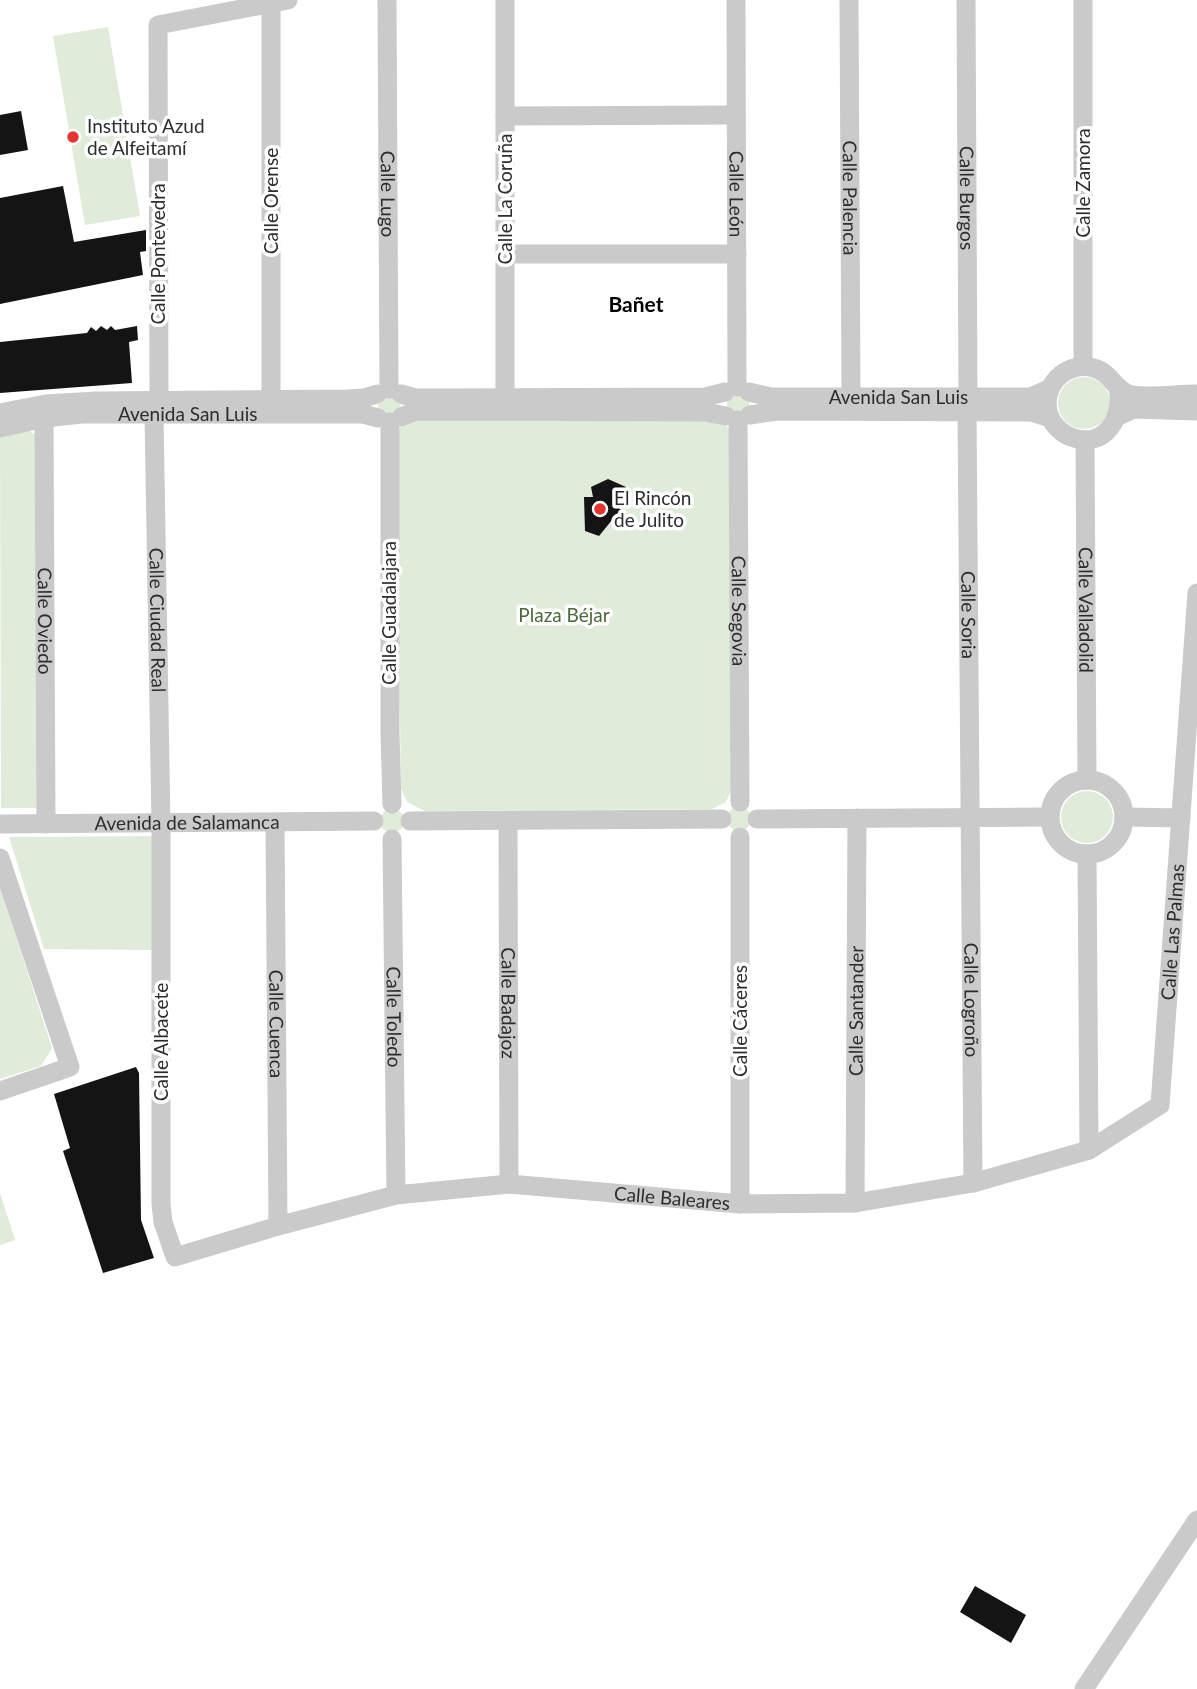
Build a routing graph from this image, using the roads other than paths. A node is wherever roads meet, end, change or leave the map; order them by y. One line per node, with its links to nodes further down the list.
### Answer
1 (387, 0): 16 (street, Calle Lugo)
2 (505, 0): 9 (street, Calle La Coruña)
3 (736, 0): 8 (street, Calle León)
4 (849, 0): 19 (street, Calle Palencia)
5 (967, 0): 21 (street, Calle Burgos)
6 (1083, 0): 12 (street, Calle Zamora)
7 (279, 1): 20 (street, Calle Orense); 22 (street, Calle Pontevedra)
8 (736, 115): 9 (street); 11 (street, Calle León)
9 (505, 116): 10 (street, Calle La Coruña)
10 (505, 254): 11 (street); 18 (street, Calle La Coruña)
11 (737, 254): 14 (street, Calle León)
12 (1083, 366): 13 (street); 15 (street)
13 (1118, 388): 17 (street); 25 (street)
14 (737, 390): 18 (street, Avenida San Luis); 19 (street, Avenida San Luis); 26 (street); 26 (street)
15 (1049, 390): 21 (street, Avenida San Luis); 28 (street)
16 (389, 392): 18 (street, Avenida San Luis); 20 (street, Avenida San Luis); 29 (street); 29 (street)
17 (1197, 394)
18 (505, 397)
19 (851, 397): 21 (street, Avenida San Luis)
20 (271, 400): 22 (street, Avenida San Luis)
21 (967, 404): 26 (street, Avenida San Luis); 28 (street, Avenida San Luis); 36 (street, Calle Soria)
22 (157, 407): 24 (street, Avenida San Luis); 27 (street, Avenida San Luis); 29 (street, Avenida San Luis); 49 (street, Calle Ciudad Real)
23 (1197, 411): 25 (street)
24 (0, 413)
25 (1118, 416): 31 (street)
26 (738, 417): 29 (street, Avenida San Luis); 34 (street, Calle Segovia)
27 (44, 418): 30 (street, Avenida San Luis); 48 (street, Calle Oviedo)
28 (1050, 418): 31 (street)
29 (389, 419): 35 (street, Calle Guadalajara)
30 (0, 428)
31 (1085, 440): 33 (street, Calle Valladolid)
32 (1197, 593): 40 (street, Calle Las Palmas)
33 (1087, 780): 37 (street); 38 (street)
34 (740, 802): 41 (street); 42 (street)
35 (392, 804): 43 (street); 44 (street)
36 (971, 817): 37 (street); 39 (street); 57 (street, Calle Logroño)
37 (1049, 817): 52 (street)
38 (1124, 817): 40 (street); 52 (street)
39 (857, 818): 42 (street); 60 (street, Calle Santander)
40 (1181, 818): 55 (street, Calle Las Palmas)
41 (722, 819): 45 (street); 50 (street)
42 (757, 819): 50 (street)
43 (374, 821): 46 (street, Avenida de Salamanca); 51 (street)
44 (410, 821): 45 (street); 51 (street)
45 (508, 821): 58 (street, Calle Badajoz)
46 (275, 823): 49 (street, Avenida de Salamanca); 62 (street, Calle Cuenca)
47 (0, 824): 48 (street, Avenida de Salamanca)
48 (46, 824): 49 (street, Avenida de Salamanca)
49 (161, 824): 63 (street, Calle Albacete)
50 (740, 837): 61 (street, Calle Cáceres)
51 (392, 839): 59 (street, Calle Toledo)
52 (1087, 854): 56 (street)
53 (0, 858): 54 (street)
54 (0, 1091)
55 (1160, 1105): 56 (street, Calle Baleares)
56 (1089, 1150): 57 (street, Calle Baleares)
57 (973, 1183): 60 (street, Calle Baleares)
58 (509, 1184): 59 (street, Calle Baleares); 61 (street, Calle Baleares)
59 (396, 1195): 62 (street, Calle Baleares)
60 (855, 1203): 61 (street, Calle Baleares)
61 (740, 1204)
62 (278, 1226): 63 (street, Calle Baleares)
63 (174, 1257)
64 (1197, 1520): 65 (street)
65 (1084, 1689)

